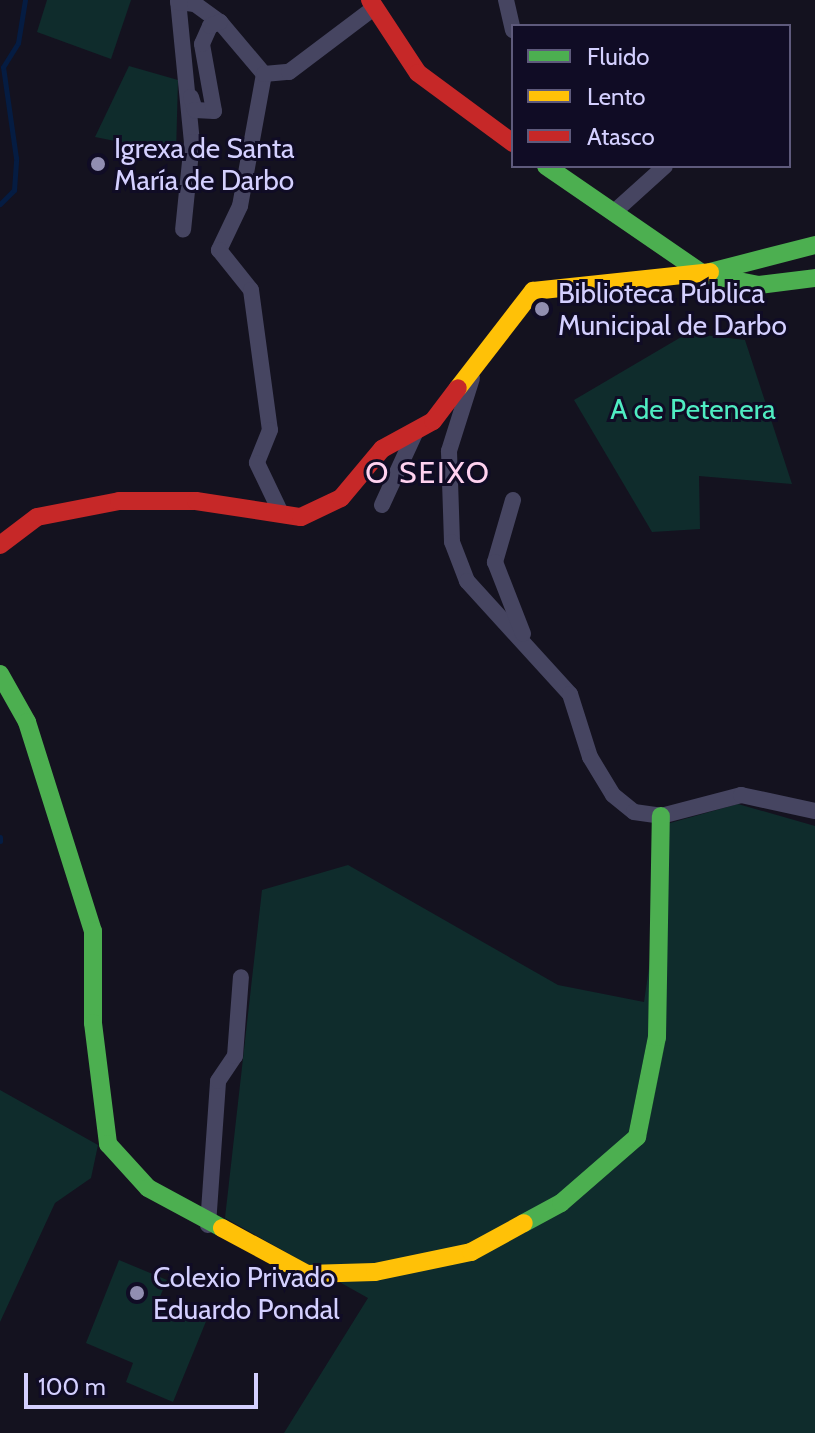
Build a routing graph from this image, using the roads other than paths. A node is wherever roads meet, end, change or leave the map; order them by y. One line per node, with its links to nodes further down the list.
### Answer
1 (506, 0): 5 (street)
2 (178, 1): 4 (street); 7 (street)
3 (372, 4): 6 (street); 8 (street)
4 (220, 22): 6 (street); 7 (street)
5 (512, 24)
6 (264, 74): 22 (street)
7 (185, 76): 12 (street)
8 (511, 140)
9 (549, 168): 11 (street)
10 (663, 168): 11 (street)
11 (613, 213): 14 (street)
12 (183, 230)
13 (815, 245): 15 (street)
14 (681, 261): 15 (street); 17 (street)
15 (703, 274): 16 (street); 17 (street)
16 (815, 278)
17 (658, 280): 18 (street)
18 (476, 363): 19 (street); 24 (street)
19 (417, 430): 21 (street); 22 (street)
20 (513, 500): 24 (street)
21 (382, 505)
22 (281, 513): 23 (street)
23 (0, 545)
24 (532, 650): 27 (street)
25 (0, 674): 29 (street)
26 (815, 811): 27 (street)
27 (661, 816): 29 (street)
28 (241, 977): 29 (street)
29 (208, 1225)

